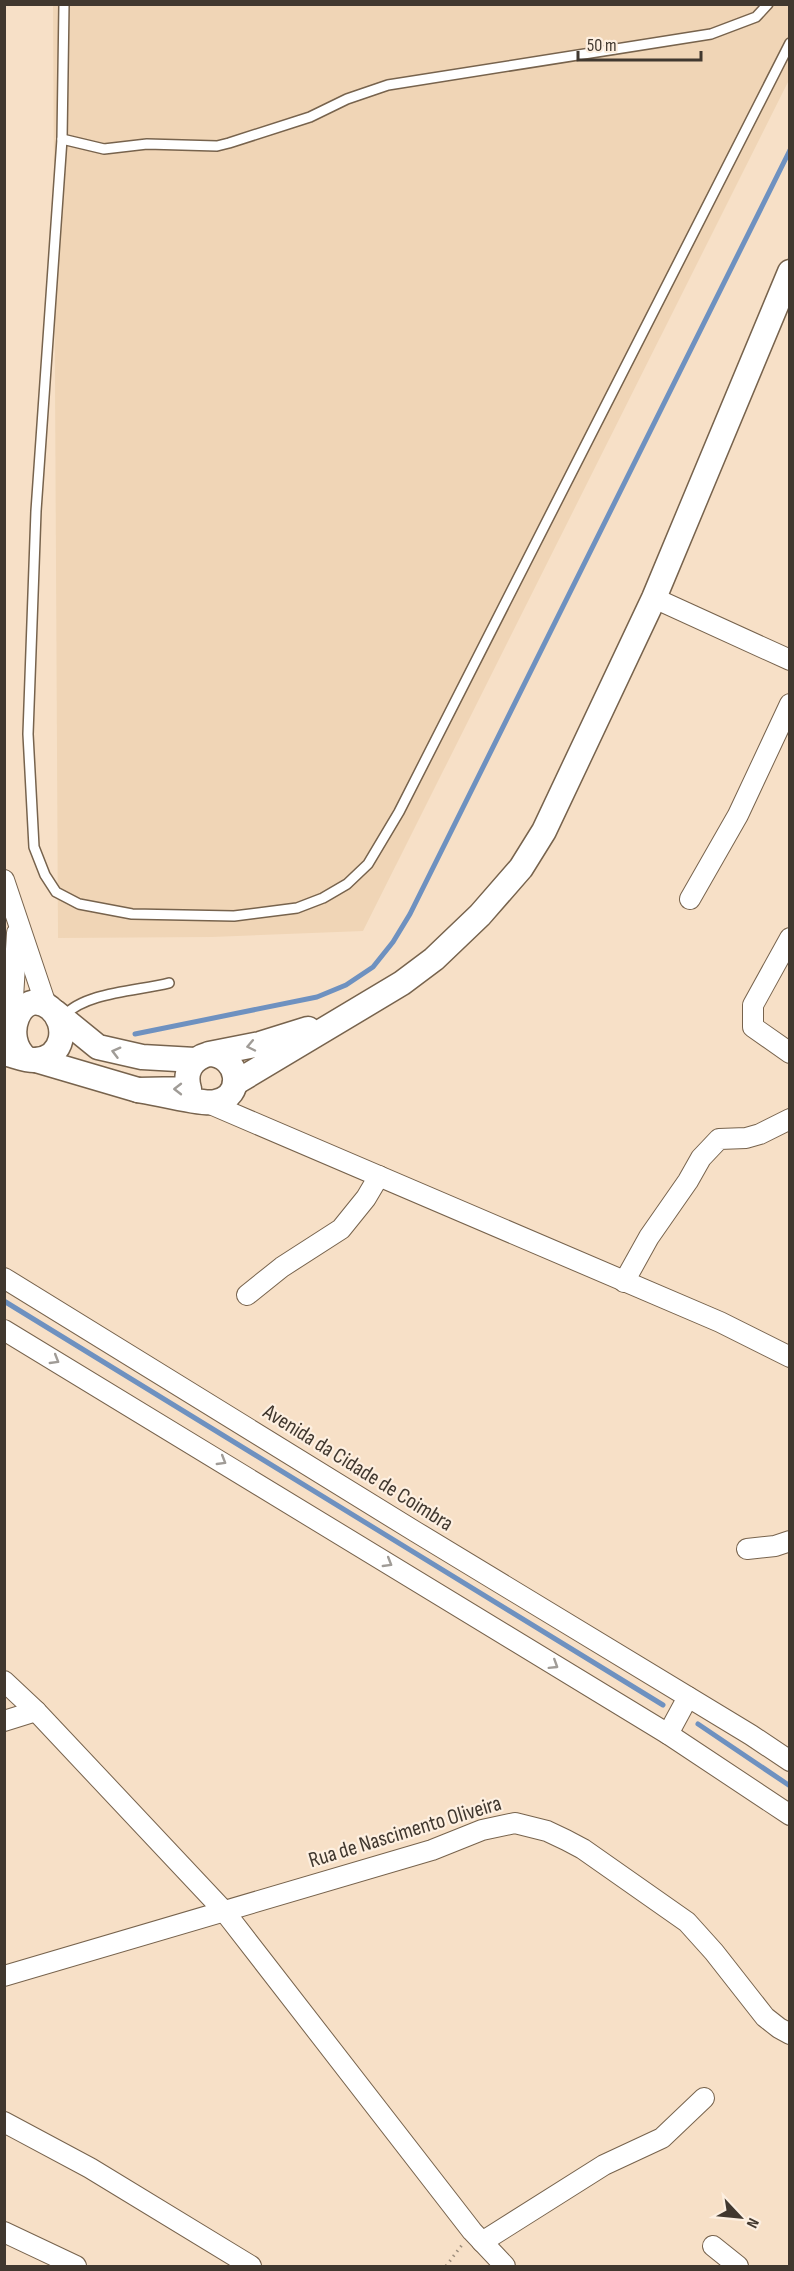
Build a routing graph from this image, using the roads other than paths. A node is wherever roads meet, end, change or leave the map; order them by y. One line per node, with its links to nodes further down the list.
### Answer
1 (64, 4): 4 (lane)
2 (768, 4): 4 (lane)
3 (789, 43): 4 (lane)
4 (62, 139)
5 (789, 272): 6 (street)
6 (654, 598): 7 (street); 14 (street)
7 (789, 660)
8 (789, 704): 10 (street)
9 (4, 880): 11 (street)
10 (690, 899)
11 (12, 913): 15 (street); 16 (street)
12 (789, 938): 17 (street)
13 (169, 983): 15 (lane)
14 (402, 983): 19 (street, one-way to 19); 20 (street)
15 (53, 1012): 16 (street); 18 (street); 19 (street, one-way to 15)
16 (8, 1020): 18 (street)
17 (789, 1053)
18 (22, 1057): 21 (street)
19 (202, 1057): 20 (street); 21 (street, one-way to 21)
20 (233, 1088): 22 (street); 24 (street)
21 (138, 1090): 22 (street)
22 (208, 1103): 24 (street)
23 (789, 1119): 27 (street)
24 (271, 1129): 25 (street)
25 (379, 1176): 27 (street); 28 (street)
26 (4, 1278): 34 (street, Avenida da Cidade de Coimbra)
27 (624, 1282): 30 (street)
28 (247, 1295)
29 (4, 1330): 37 (street, one-way to 37)
30 (789, 1357)
31 (789, 1541): 32 (street)
32 (747, 1549)
33 (4, 1681): 35 (street)
34 (688, 1697): 37 (street); 38 (street, Avenida da Cidade de Coimbra)
35 (36, 1711): 36 (street); 40 (street)
36 (4, 1720)
37 (668, 1734): 39 (street)
38 (789, 1761)
39 (789, 1815)
40 (224, 1911): 41 (street, Rua de Nascimento Oliveira); 42 (street, Rua de Nascimento Oliveira); 46 (street)
41 (4, 1976)
42 (789, 2034)
43 (704, 2098): 46 (street)
44 (4, 2122): 49 (street)
45 (4, 2232): 48 (street)
46 (477, 2237): 50 (street)
47 (713, 2246): 51 (street)
48 (76, 2266)
49 (251, 2266)
50 (505, 2266)
51 (738, 2266)

